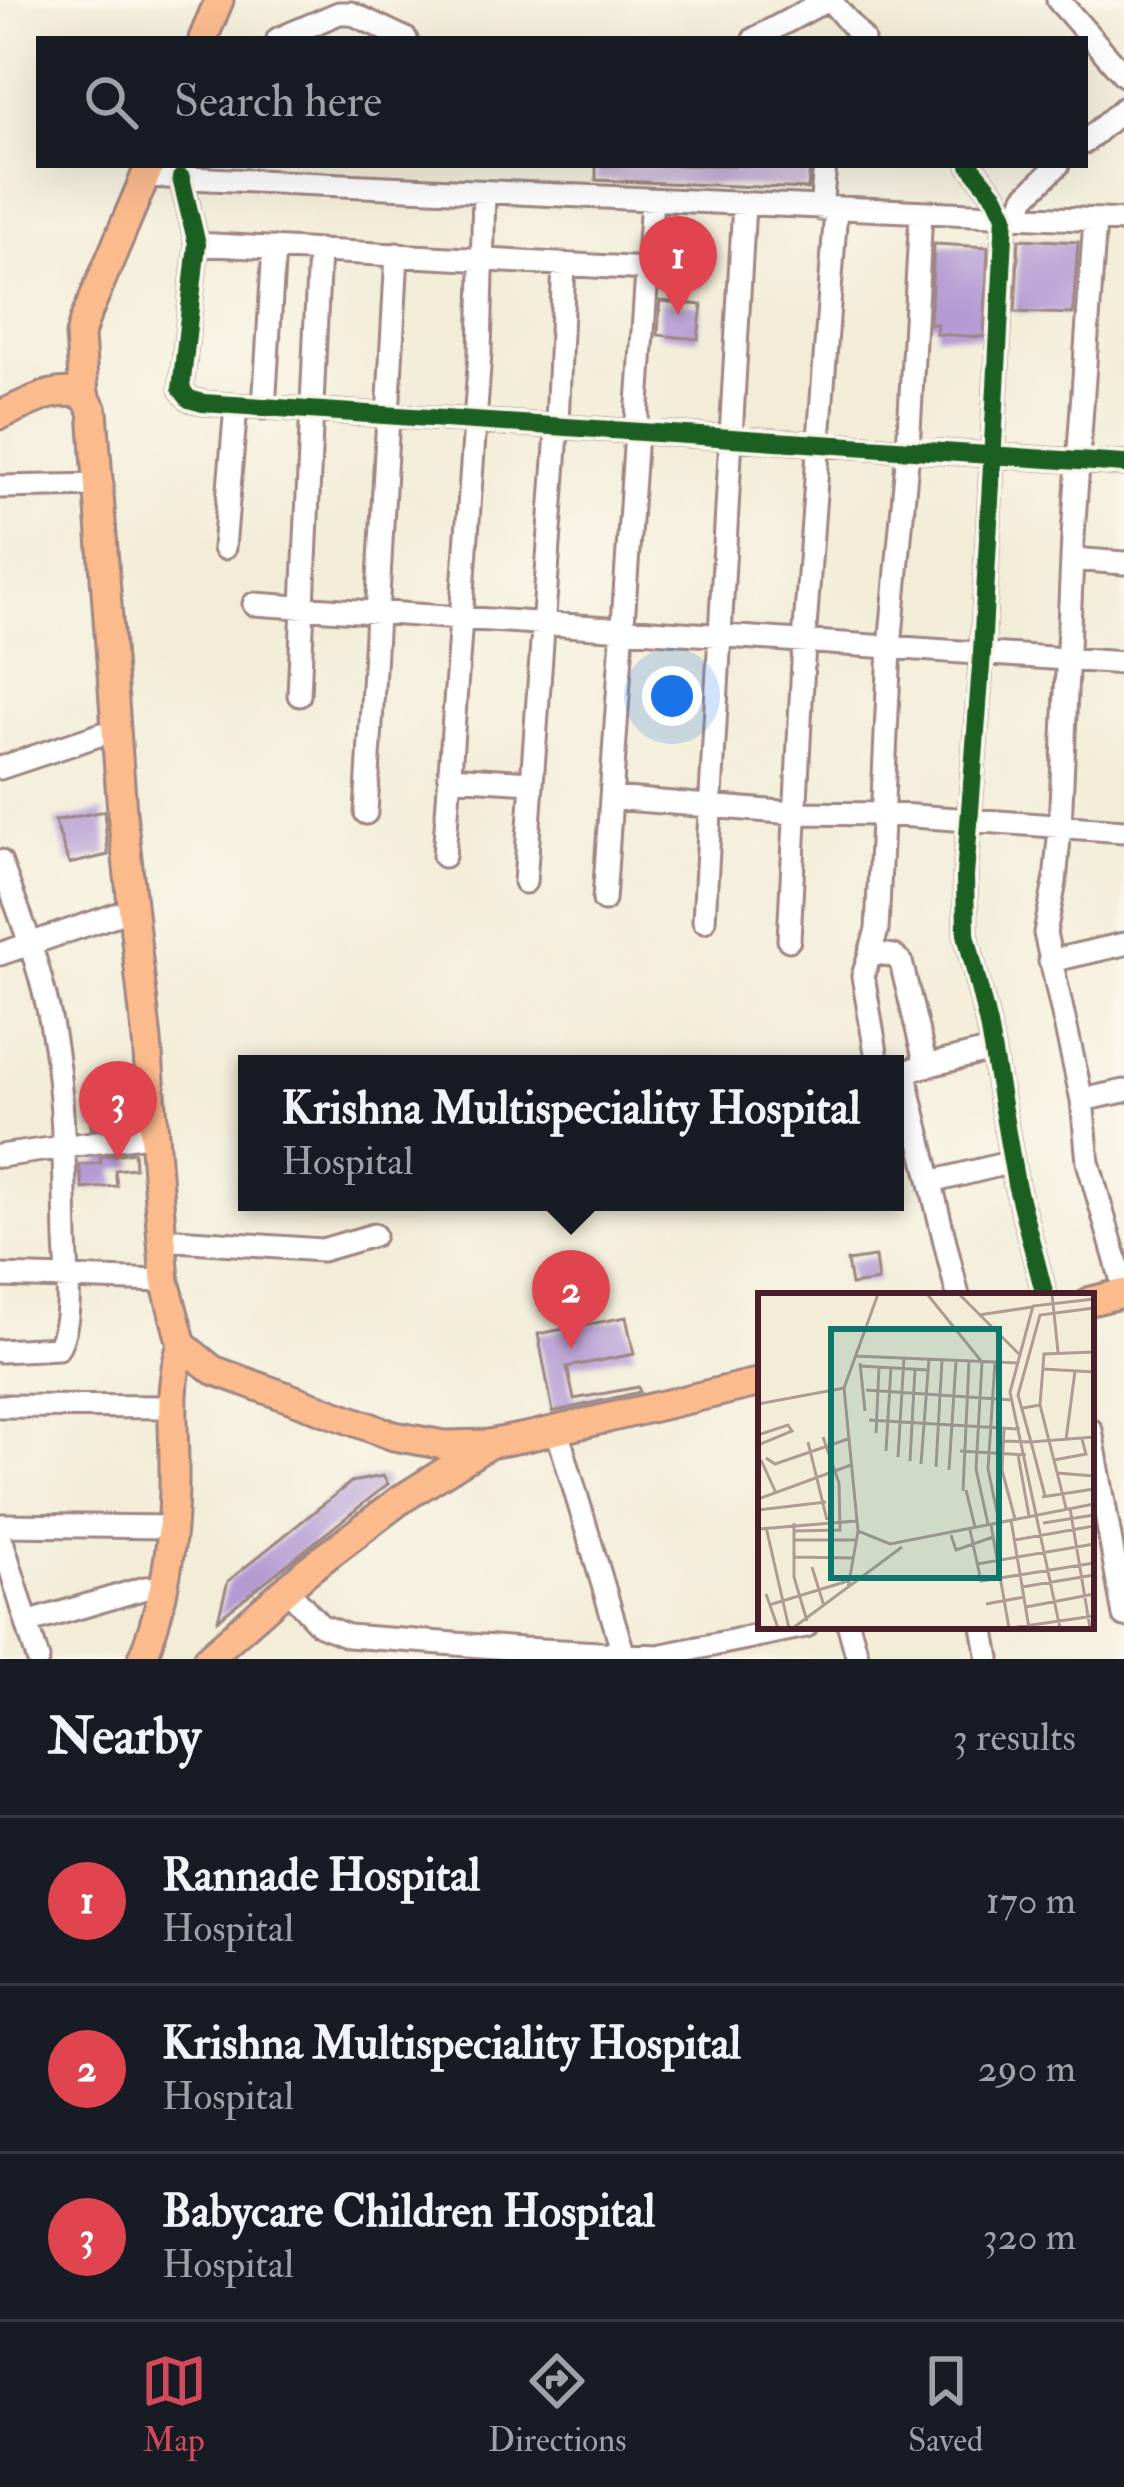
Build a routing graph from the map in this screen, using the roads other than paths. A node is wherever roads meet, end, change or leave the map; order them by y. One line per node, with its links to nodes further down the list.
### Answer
1 (219, 0): 4 (main road)
2 (1058, 0): 10 (street)
3 (832, 3): 7 (street); 8 (street); 9 (street)
4 (211, 36)
5 (285, 36): 6 (street)
6 (400, 36)
7 (760, 36)
8 (835, 36)
9 (860, 36)
10 (1124, 75)
11 (1124, 108): 12 (street)
12 (1088, 139)
13 (825, 168): 21 (street)
14 (972, 168): 23 (street)
15 (1055, 168): 23 (street)
16 (148, 171): 17 (street); 33 (main road)
17 (181, 178): 18 (street); 26 (street)
18 (484, 192): 19 (street); 30 (street)
19 (652, 200): 20 (street); 32 (street)
20 (744, 204): 21 (street); 42 (street)
21 (828, 210): 22 (street); 43 (street)
22 (921, 212): 23 (street); 44 (street)
23 (1011, 216): 24 (street); 45 (street)
24 (1095, 220): 25 (street); 46 (street)
25 (1124, 221)
26 (197, 244): 27 (street); 34 (street)
27 (274, 248): 28 (street); 35 (street)
28 (319, 250): 29 (street); 36 (street)
29 (398, 254): 30 (street); 38 (street)
30 (482, 259): 31 (street); 39 (street)
31 (564, 264): 32 (street); 40 (street)
32 (648, 269): 41 (street)
33 (84, 394): 37 (main road); 48 (main road)
34 (236, 406): 35 (street); 50 (street)
35 (264, 408): 36 (street)
36 (310, 410): 38 (street); 54 (street)
37 (1, 411)
38 (390, 415): 39 (street); 55 (street)
39 (476, 420): 40 (street); 56 (street)
40 (557, 426): 41 (street); 57 (street)
41 (638, 433): 42 (street); 58 (street)
42 (730, 439): 43 (street); 59 (street)
43 (820, 445): 44 (street); 60 (street)
44 (908, 450): 45 (street); 61 (street)
45 (991, 455): 46 (street); 62 (street)
46 (1079, 461): 47 (street); 51 (street)
47 (1124, 464)
48 (102, 485): 49 (street); 66 (main road)
49 (0, 487)
50 (224, 548)
51 (1073, 560): 52 (street); 63 (street)
52 (1124, 563)
53 (254, 604): 54 (street)
54 (303, 608): 55 (street); 65 (street)
55 (377, 612): 56 (street); 72 (street)
56 (460, 620): 57 (street); 68 (street)
57 (541, 625): 58 (street); 69 (street)
58 (625, 632): 59 (street); 70 (street)
59 (718, 637): 60 (street); 71 (street)
60 (804, 642): 61 (street); 73 (street)
61 (890, 647): 62 (street); 74 (street)
62 (982, 653): 63 (street); 75 (street)
63 (1070, 659): 64 (street); 76 (street)
64 (1124, 663)
65 (299, 695)
66 (117, 728): 67 (street); 82 (main road)
67 (0, 769)
68 (449, 777): 69 (street); 78 (street)
69 (531, 782): 80 (street)
70 (613, 798): 71 (street); 81 (street)
71 (710, 805): 73 (street); 83 (street)
72 (366, 813)
73 (794, 813): 74 (street); 84 (street)
74 (885, 814): 75 (street); 87 (street)
75 (970, 820): 76 (street); 90 (street)
76 (1060, 826): 77 (street); 89 (street)
77 (1124, 831)
78 (444, 856)
79 (0, 861): 85 (street)
80 (524, 882)
81 (604, 900)
82 (133, 909): 85 (street); 95 (main road)
83 (704, 921)
84 (789, 940)
85 (30, 944): 88 (street); 96 (street)
86 (1124, 944): 89 (street)
87 (872, 952): 91 (street); 92 (street)
88 (0, 954)
89 (1050, 962): 94 (street)
90 (992, 1050): 92 (street); 98 (street)
91 (876, 1055)
92 (908, 1070): 99 (street)
93 (1124, 1091): 94 (street)
94 (1082, 1100): 105 (street)
95 (154, 1134): 96 (street); 101 (main road)
96 (63, 1147): 97 (street); 103 (street)
97 (0, 1156)
98 (1012, 1162): 99 (street); 107 (street)
99 (931, 1182): 106 (street)
100 (374, 1235): 101 (street)
101 (162, 1238): 104 (main road)
102 (0, 1276): 103 (street)
103 (67, 1278): 104 (street); 110 (street)
104 (165, 1280): 109 (main road)
105 (1124, 1291): 108 (main road)
106 (957, 1293)
107 (1044, 1293)
108 (1094, 1300)
109 (182, 1345): 113 (main road); 115 (main road)
110 (0, 1351)
111 (758, 1383): 114 (main road)
112 (0, 1406): 113 (street)
113 (172, 1407): 117 (main road)
114 (557, 1430): 115 (main road); 129 (street)
115 (489, 1444): 121 (main road)
116 (1094, 1449): 119 (street)
117 (173, 1527): 118 (street); 120 (main road)
118 (2, 1535): 123 (street)
119 (1109, 1542): 122 (street)
120 (163, 1587): 123 (street); 131 (main road)
121 (287, 1588): 127 (street); 132 (main road)
122 (1124, 1616)
123 (27, 1623): 130 (street)
124 (791, 1629): 129 (street)
125 (850, 1629): 133 (street)
126 (983, 1629): 134 (street)
127 (348, 1648): 128 (street)
128 (522, 1654): 129 (street)
129 (624, 1657)
130 (38, 1659)
131 (142, 1659)
132 (206, 1659)
133 (858, 1659)
134 (989, 1659)

